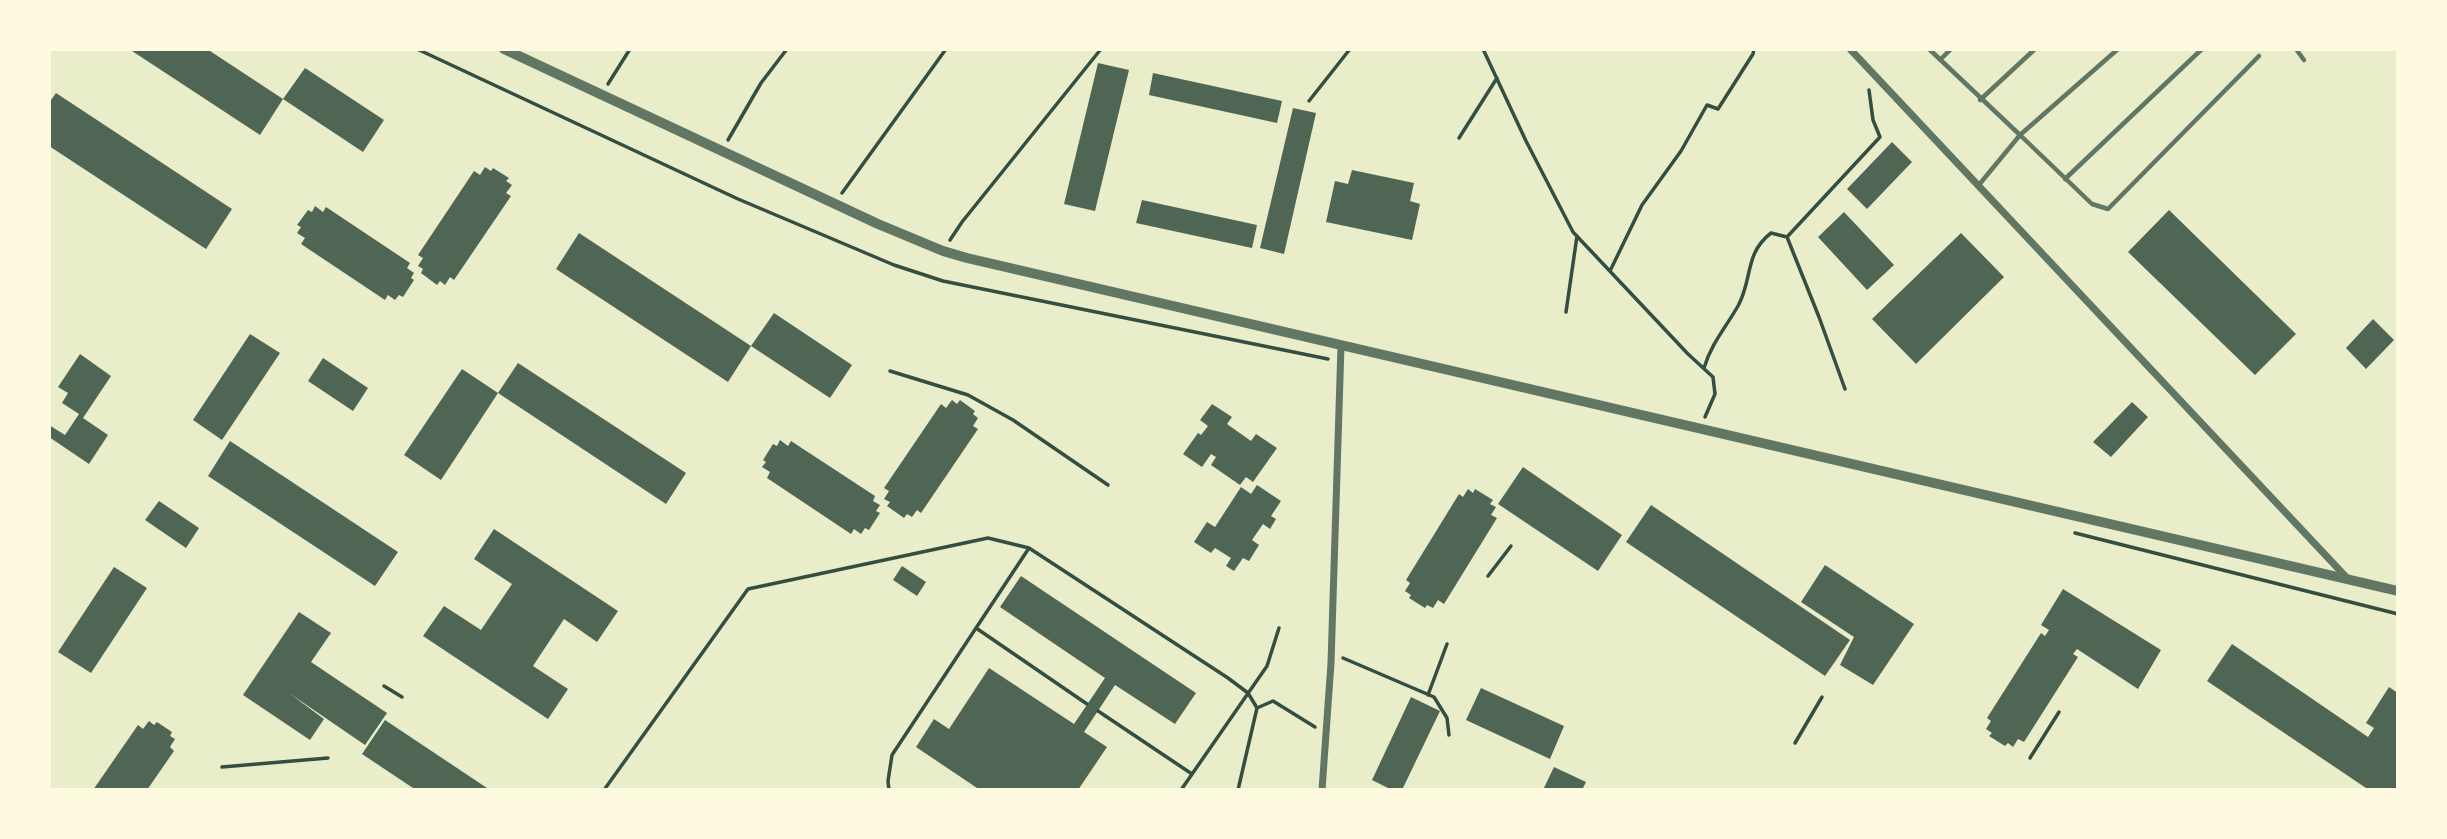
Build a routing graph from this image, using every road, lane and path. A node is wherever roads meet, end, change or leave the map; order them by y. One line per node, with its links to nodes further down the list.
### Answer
1 (504, 49): 21 (street)
2 (630, 49): 21 (path)
3 (787, 49): 26 (path)
4 (946, 49): 29 (path)
5 (1101, 49): 32 (path)
6 (1349, 49): 22 (path)
7 (1483, 49): 20 (path)
8 (1754, 49): 33 (path)
9 (1850, 49): 19 (street)
10 (1929, 49): 17 (lane)
11 (1951, 49): 17 (lane)
12 (2035, 49): 23 (lane)
13 (2118, 49): 24 (lane)
14 (2202, 49): 27 (lane)
15 (2296, 49): 18 (lane)
16 (2259, 56): 27 (lane)
17 (1940, 60): 23 (lane)
18 (2304, 60)
19 (1866, 66): 28 (street); 31 (path)
20 (1497, 78): 25 (path); 30 (path)
21 (602, 95): 26 (street)
22 (1309, 100)
23 (1980, 100): 24 (lane)
24 (2020, 135): 27 (lane); 28 (lane)
25 (1459, 138)
26 (722, 151): 29 (street)
27 (2065, 179)
28 (1977, 186): 44 (street)
29 (834, 204): 32 (street)
30 (1577, 236): 33 (path); 34 (path)
31 (1787, 237): 36 (path); 38 (path)
32 (943, 251): 35 (street)
33 (1610, 271): 36 (path)
34 (1566, 312)
35 (1341, 346): 39 (street); 49 (street)
36 (1704, 368): 39 (path)
37 (890, 372): 40 (path)
38 (1845, 389)
39 (1700, 429): 44 (street)
40 (1108, 485)
41 (1511, 546): 43 (path)
42 (1029, 548): 46 (path); 51 (path); 66 (path)
43 (1488, 576)
44 (2347, 578): 45 (street)
45 (2398, 591)
46 (976, 628): 55 (path); 67 (path)
47 (1279, 628): 51 (path)
48 (1447, 644): 52 (path)
49 (1332, 653): 52 (path); 59 (street)
50 (384, 686): 53 (path)
51 (1248, 693): 56 (path); 65 (path)
52 (1428, 695): 60 (path)
53 (402, 697)
54 (1822, 697): 61 (path)
55 (1087, 704)
56 (1257, 708): 59 (path); 69 (path)
57 (1098, 711): 65 (path)
58 (2059, 712): 63 (path)
59 (1325, 733): 70 (street)
60 (1449, 735)
61 (1795, 743)
62 (328, 758): 64 (path)
63 (2030, 758)
64 (222, 767)
65 (1192, 774): 68 (path)
66 (604, 790)
67 (890, 790)
68 (1181, 790)
69 (1238, 790)
70 (1322, 790)

